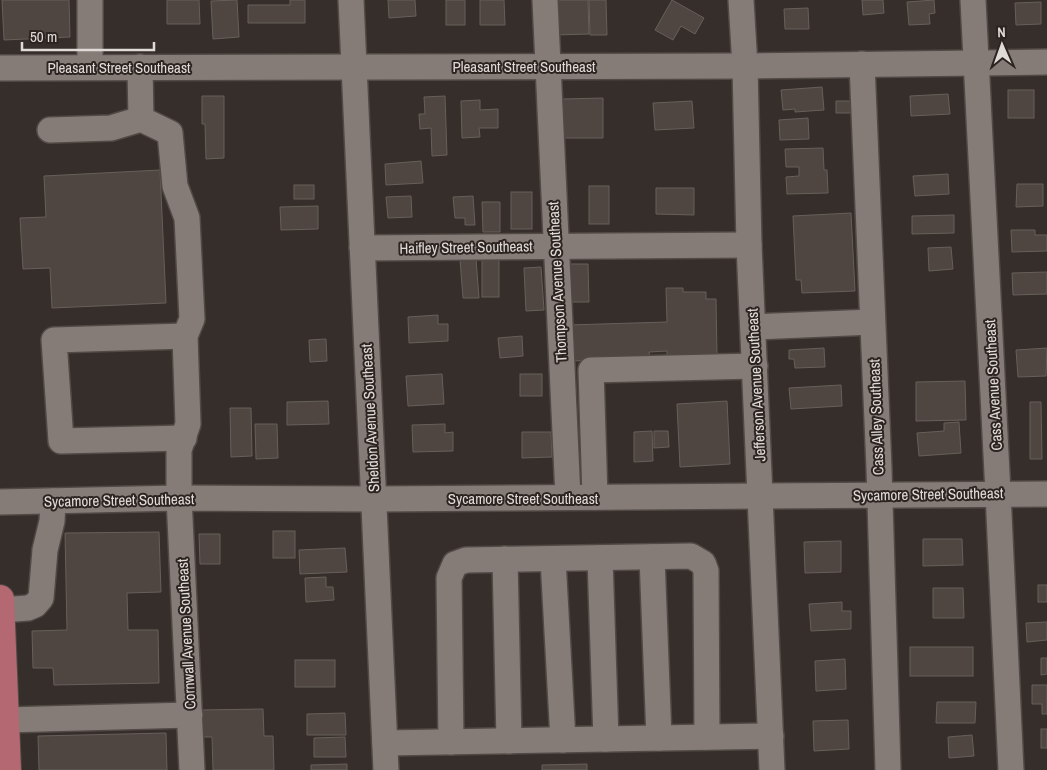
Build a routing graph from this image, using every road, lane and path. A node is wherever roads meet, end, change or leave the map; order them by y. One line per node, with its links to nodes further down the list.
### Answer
1 (90, 0): 11 (street)
2 (351, 0): 13 (street, Sheldon Avenue Southeast)
3 (545, 0): 9 (street, Thompson Avenue Southeast)
4 (741, 0): 10 (street, Jefferson Avenue Southeast)
5 (973, 0): 6 (street, Cass Avenue Southeast)
6 (975, 62): 7 (street, Pleasant Street Southeast); 8 (street, Pleasant Street Southeast); 27 (street, Cass Avenue Southeast)
7 (1047, 62)
8 (862, 64): 10 (street, Pleasant Street Southeast); 20 (street, Cass Alley Southeast)
9 (547, 66): 10 (street, Pleasant Street Southeast); 13 (street, Pleasant Street Southeast); 17 (street, Thompson Avenue Southeast)
10 (745, 66): 18 (street, Jefferson Avenue Southeast)
11 (90, 67): 12 (street, Pleasant Street Southeast); 14 (street, Pleasant Street Southeast)
12 (140, 67): 13 (street, Pleasant Street Southeast); 15 (street)
13 (354, 67): 19 (street, Sheldon Avenue Southeast)
14 (0, 68)
15 (141, 119): 16 (street); 22 (street, Cornwall Avenue Southeast)
16 (50, 130)
17 (556, 245): 18 (street, Haifley Street Southeast); 19 (street, Haifley Street Southeast); 24 (street, Thompson Avenue Southeast)
18 (749, 245): 21 (street, Jefferson Avenue Southeast)
19 (362, 248): 34 (street, Sheldon Avenue Southeast)
20 (872, 322): 21 (street); 28 (street, Cass Alley Southeast)
21 (753, 327): 23 (street, Jefferson Avenue Southeast)
22 (185, 336): 26 (street, Cornwall Avenue Southeast); 26 (street)
23 (755, 366): 25 (street); 30 (street, Jefferson Avenue Southeast)
24 (562, 370): 25 (street); 31 (street, Thompson Avenue Southeast)
25 (591, 370): 32 (street)
26 (184, 438): 33 (street, Cornwall Avenue Southeast)
27 (998, 493): 28 (street, Sycamore Street Southeast); 29 (street, Sycamore Street Southeast); 58 (street, Cass Avenue Southeast)
28 (880, 494): 30 (street, Sycamore Street Southeast); 57 (street, Cass Alley Southeast)
29 (1047, 494)
30 (761, 496): 32 (street, Sycamore Street Southeast); 45 (street, Jefferson Avenue Southeast)
31 (568, 497): 32 (street, Sycamore Street Southeast); 34 (street, Sycamore Street Southeast)
32 (594, 497)
33 (179, 498): 34 (street, Sycamore Street Southeast); 35 (street, Sycamore Street Southeast); 44 (street, Cornwall Avenue Southeast)
34 (374, 499): 52 (street, Sheldon Avenue Southeast)
35 (54, 501): 36 (street, Sycamore Street Southeast); 42 (street)
36 (0, 502)
37 (652, 557): 39 (street); 46 (street); 47 (street)
38 (553, 558): 39 (street); 40 (street); 49 (street)
39 (600, 558): 48 (street)
40 (505, 559): 50 (street); 51 (street)
41 (0, 599): 42 (main road)
42 (0, 610): 43 (main road)
43 (1, 660): 53 (main road)
44 (190, 715): 53 (street); 54 (street, Cornwall Avenue Southeast)
45 (771, 736): 46 (street); 56 (street, Jefferson Avenue Southeast)
46 (707, 737): 47 (street)
47 (659, 738): 48 (street)
48 (606, 739): 49 (street)
49 (562, 740): 50 (street)
50 (509, 741): 51 (street)
51 (451, 742): 52 (street)
52 (385, 743): 55 (street, Sheldon Avenue Southeast)
53 (5, 746)
54 (192, 770)
55 (386, 770)
56 (772, 770)
57 (888, 770)
58 (1011, 770)

